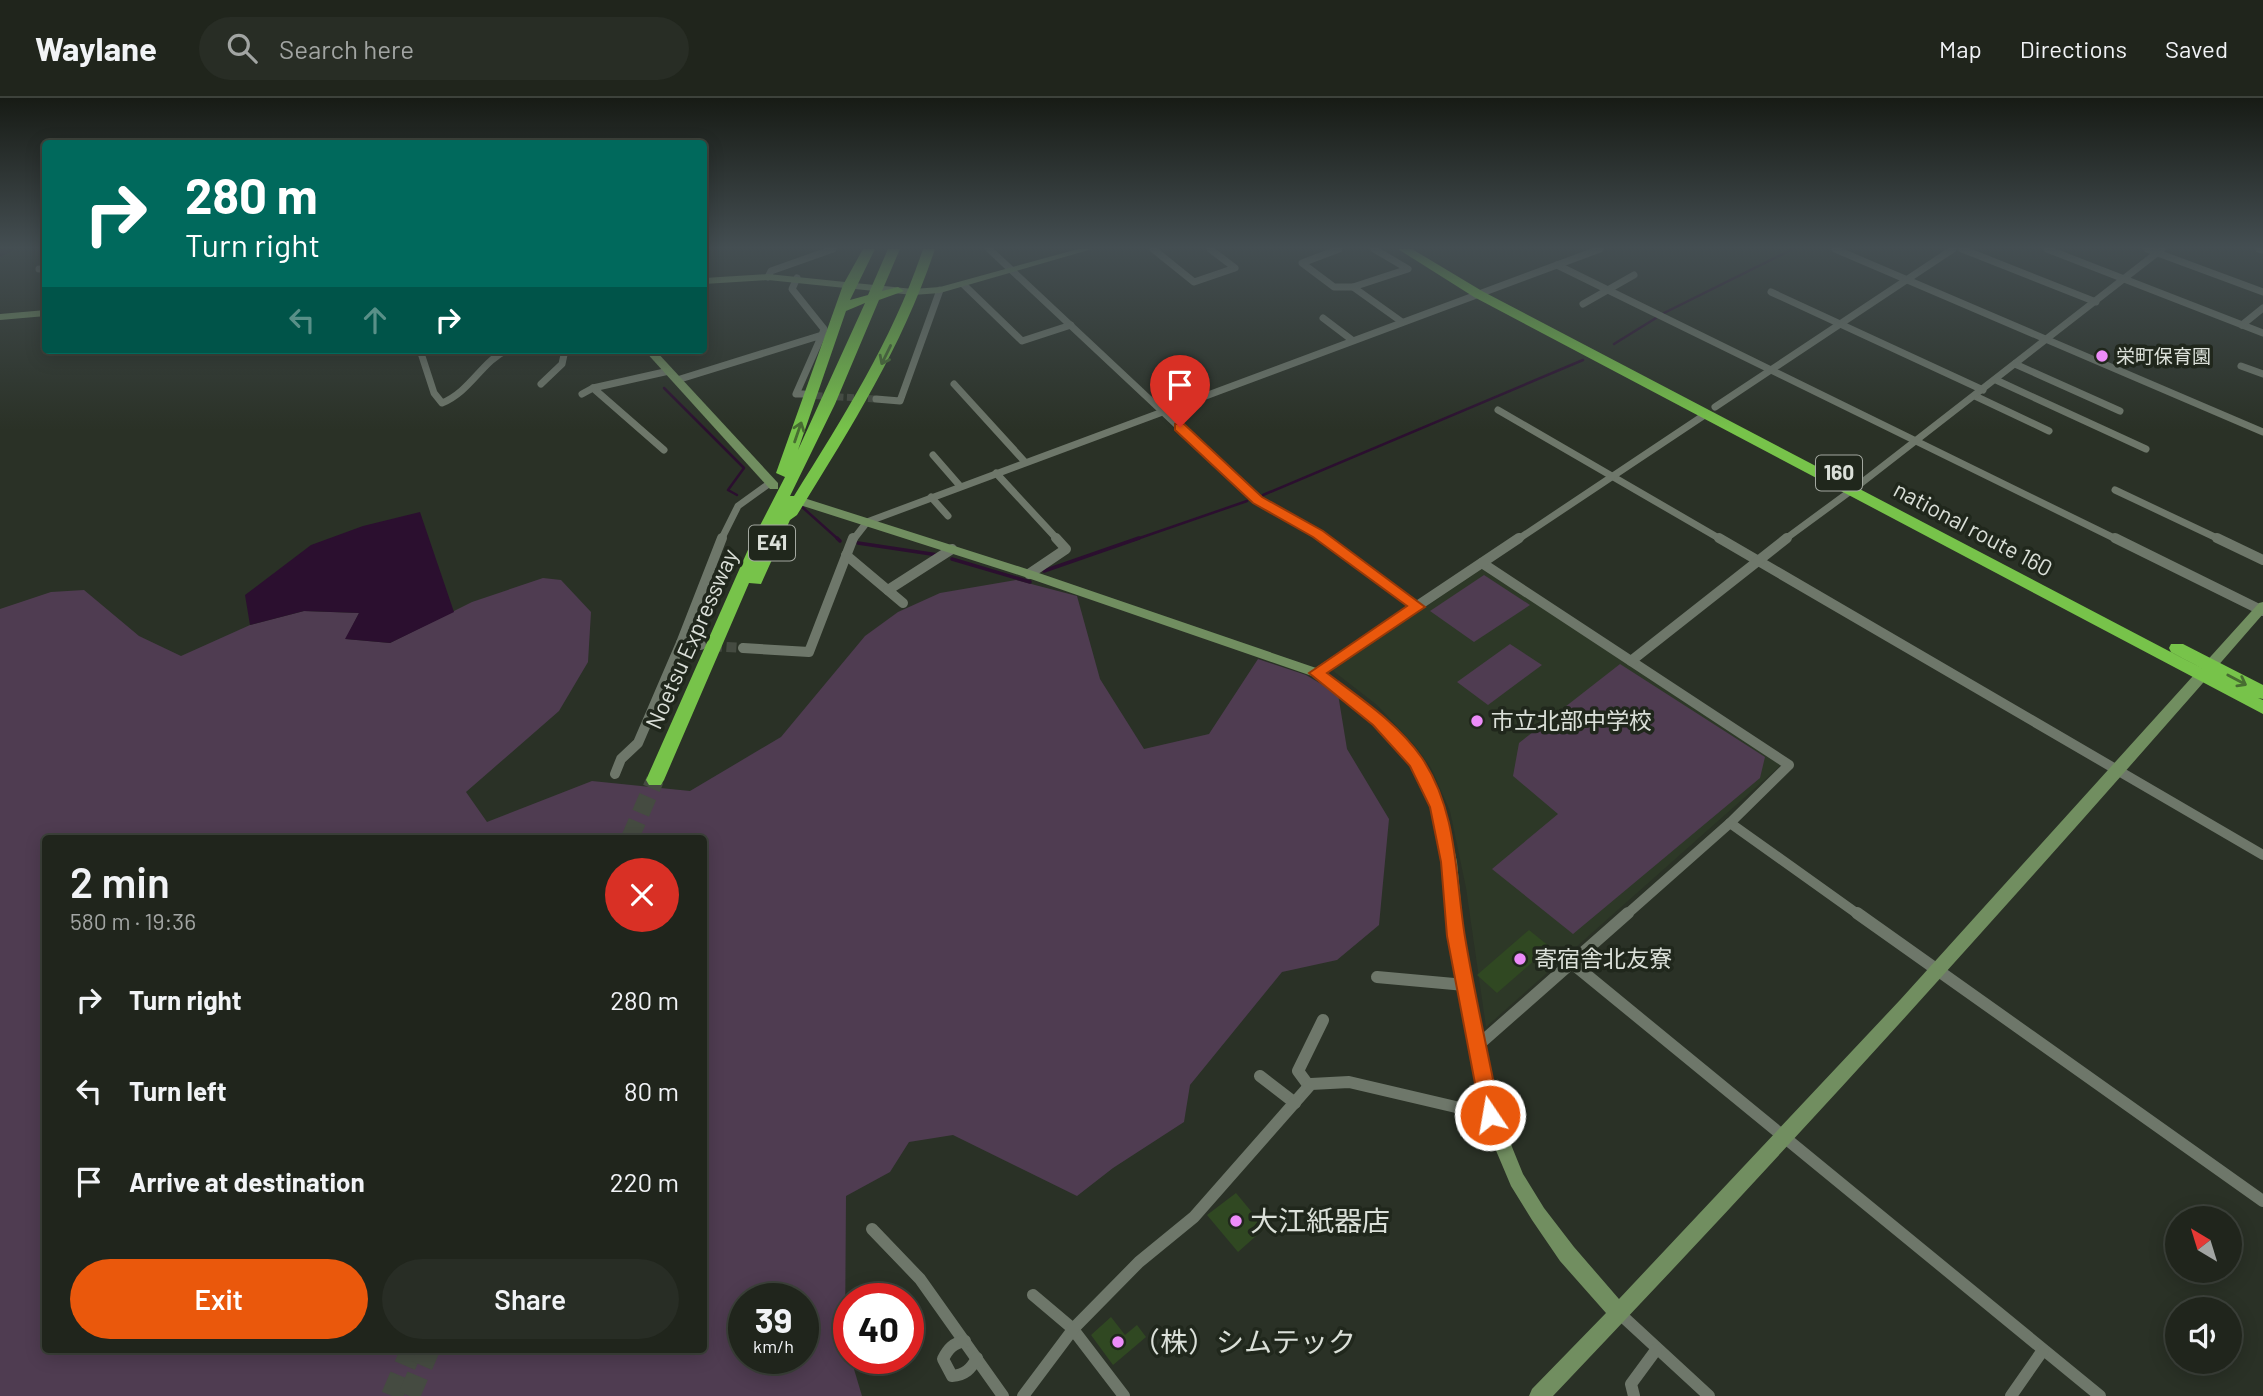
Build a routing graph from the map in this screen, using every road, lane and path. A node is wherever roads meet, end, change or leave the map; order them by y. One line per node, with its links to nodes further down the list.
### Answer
1 (841, 309): 68 (highway, one-way to 1)
2 (808, 310): 26 (street)
3 (872, 310): 68 (highway, Noetsu Expressway / E41)
4 (906, 310): 68 (highway, one-way to 68)
5 (933, 310): 46 (street)
6 (989, 310): 23 (street)
7 (1055, 310): 23 (street)
8 (1385, 310): 21 (street)
9 (1436, 310): 21 (street)
10 (1518, 310): 48 (highway, national route 160 / 160)
11 (1647, 310): 35 (street)
12 (1809, 310): 22 (street)
13 (1861, 310): 22 (street)
14 (1977, 310): 28 (street)
15 (2086, 310): 28 (street)
16 (2203, 310): 24 (street)
17 (2261, 310): 24 (street)
18 (42, 313): 19 (street)
19 (0, 317)
20 (1324, 318): 27 (street)
21 (1402, 322): 27 (street)
22 (1840, 324): 35 (street); 42 (street)
23 (1071, 325): 49 (street)
24 (2242, 325): 25 (street)
25 (2263, 333)
26 (822, 335): 37 (street); 44 (street)
27 (1352, 340): 49 (street)
28 (2047, 340): 33 (street); 52 (street)
29 (421, 354): 30 (street)
30 (497, 354)
31 (564, 354): 39 (street)
32 (653, 354): 37 (street)
33 (2015, 364): 38 (street); 50 (street)
34 (2241, 366): 36 (street)
35 (1772, 371): 48 (street); 53 (street)
36 (2263, 374)
37 (673, 375): 41 (street); 60 (street)
38 (1996, 380): 42 (street); 54 (street)
39 (541, 384)
40 (954, 384): 57 (street)
41 (593, 388): 43 (street); 55 (street)
42 (1983, 390): 45 (street)
43 (582, 394)
44 (804, 394)
45 (1975, 396): 51 (street); 53 (street)
46 (876, 400)
47 (1498, 410): 59 (street)
48 (1710, 410): 59 (street); 62 (highway, national route 160 / 160)
49 (1162, 411): 57 (street); 77 (street)
50 (2120, 411)
51 (2049, 430)
52 (2263, 432)
53 (1917, 442): 62 (street); 78 (street)
54 (2146, 449)
55 (664, 450)
56 (933, 455): 61 (street)
57 (1025, 462): 58 (street)
58 (996, 473): 61 (street); 74 (street)
59 (1612, 477): 72 (street); 73 (street)
60 (772, 484): 79 (street)
61 (960, 486): 64 (street)
62 (1856, 487): 72 (street); 83 (highway, national route 160 / 160)
63 (2115, 490): 71 (street)
64 (931, 497): 66 (street); 67 (street)
65 (804, 502): 67 (street)
66 (948, 516)
67 (867, 522): 69 (street); 70 (street)
68 (764, 545): 89 (highway, Noetsu Expressway / E41)
69 (952, 549): 74 (street); 75 (street)
70 (846, 555): 75 (street); 81 (street)
71 (2263, 560)
72 (1756, 561): 82 (street); 87 (street)
73 (1482, 564): 77 (street); 82 (street)
74 (1028, 574): 84 (street)
75 (888, 590): 76 (street)
76 (903, 603)
77 (1418, 607): 84 (street)
78 (2262, 609): 83 (street)
79 (681, 643): 80 (street); 88 (street)
80 (701, 645)
81 (743, 648)
82 (1631, 661): 90 (street)
83 (2207, 671): 85 (highway, national route 160 / 160, one-way to 85); 86 (highway, national route 160 / 160); 87 (street)
84 (1317, 673): 95 (street)
85 (2263, 693)
86 (2263, 708)
87 (2119, 772): 91 (street); 93 (street)
88 (615, 774)
89 (660, 781)
90 (1730, 823): 92 (street); 93 (street)
91 (2263, 855)
92 (1572, 962): 97 (street); 102 (street)
93 (1937, 972): 102 (street); 103 (street)
94 (1377, 977): 95 (street)
95 (1465, 985): 97 (street)
96 (1323, 1020): 99 (street)
97 (1476, 1047): 101 (street)
98 (1260, 1076): 100 (street)
99 (1309, 1086): 100 (street); 101 (street)
100 (1295, 1102): 107 (street)
101 (1490, 1115): 106 (street)
102 (1785, 1139): 106 (street); 110 (street)
103 (2263, 1201)
104 (872, 1229): 108 (street)
105 (1033, 1295): 107 (street)
106 (1619, 1313): 109 (street); 115 (street)
107 (1074, 1328): 113 (street); 114 (street)
108 (965, 1341): 111 (street); 111 (street)
109 (1656, 1350): 116 (street); 117 (street)
110 (2043, 1350): 118 (street); 119 (street)
111 (977, 1358): 112 (street)
112 (1003, 1396)
113 (1023, 1396)
114 (1124, 1396)
115 (1539, 1396)
116 (1634, 1396)
117 (1709, 1396)
118 (2011, 1396)
119 (2100, 1396)

